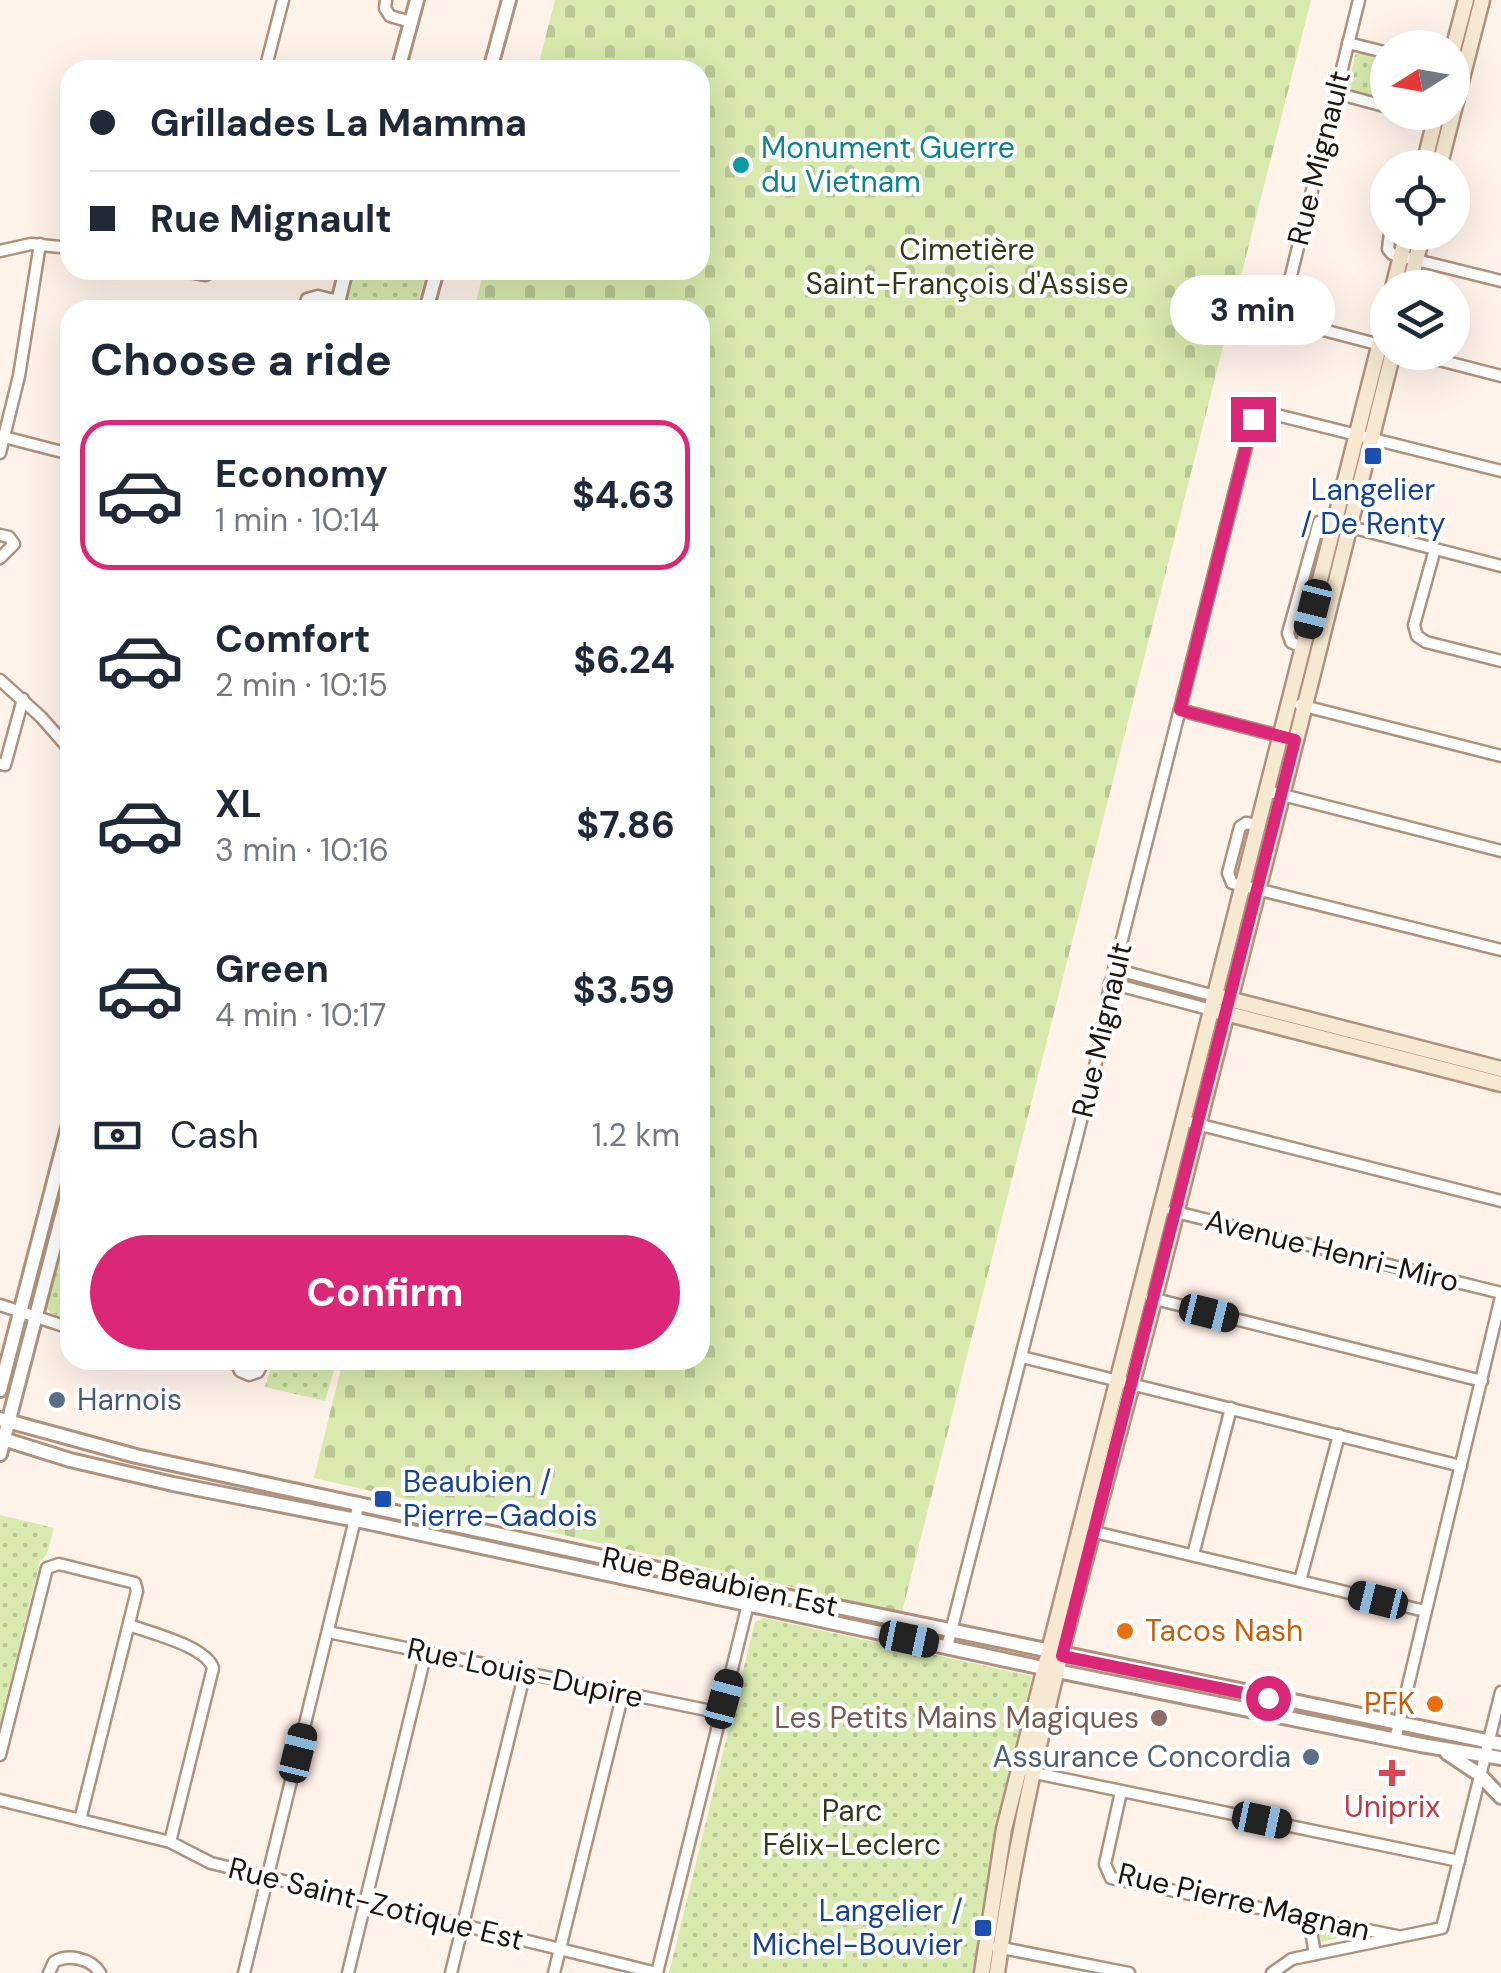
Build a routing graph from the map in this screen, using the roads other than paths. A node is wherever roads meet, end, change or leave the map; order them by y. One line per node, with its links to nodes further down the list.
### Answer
1 (284, 0): 12 (street)
2 (386, 0): 8 (street)
3 (417, 0): 8 (street)
4 (509, 0): 14 (street)
5 (1359, 0): 10 (street, Rue Mignault)
6 (1466, 0): 9 (main road)
7 (1482, 0): 17 (main road)
8 (411, 22): 13 (street)
9 (1458, 30)
10 (1348, 43): 11 (street); 15 (street, Rue Mignault)
11 (1370, 48)
12 (269, 60)
13 (401, 60)
14 (493, 60)
15 (1336, 93): 16 (street); 28 (street, Rue Mignault)
16 (1370, 102)
17 (1444, 150)
18 (40, 244): 19 (street); 23 (street); 33 (street)
19 (60, 247)
20 (1390, 250): 24 (street)
21 (1408, 250): 24 (main road)
22 (1413, 250): 24 (main road)
23 (0, 251)
24 (1409, 258): 25 (main road); 26 (main road); 27 (street)
25 (1403, 270)
26 (1409, 270)
27 (1501, 281)
28 (1370, 344)
29 (1470, 368): 31 (street)
30 (1380, 370): 32 (main road)
31 (1501, 376)
32 (1364, 436): 36 (street); 37 (main road); 46 (street, Rue Mignault)
33 (4, 437): 34 (street); 35 (street)
34 (60, 451)
35 (0, 453)
36 (1501, 471)
37 (1341, 525): 39 (street); 45 (main road); 45 (main road)
38 (0, 534): 40 (street)
39 (1434, 548): 41 (street); 42 (street)
40 (0, 558)
41 (1501, 566)
42 (1501, 661)
43 (0, 680): 44 (street)
44 (23, 699): 48 (street); 50 (street)
45 (1297, 704): 47 (main road); 49 (street)
46 (1180, 710): 47 (street); 55 (street, Rue Mignault)
47 (1288, 738): 51 (main road)
48 (60, 739)
49 (1501, 756)
50 (0, 764)
51 (1274, 793): 52 (street); 53 (main road); 53 (main road)
52 (1501, 851)
53 (1251, 886): 54 (street); 57 (main road)
54 (1501, 950)
55 (1114, 970): 56 (street, Rue Mignault); 57 (street)
56 (1110, 984): 57 (street); 71 (street, Rue Mignault)
57 (1221, 1005): 58 (main road); 59 (main road); 60 (main road)
58 (1501, 1069)
59 (1501, 1084)
60 (1192, 1122): 62 (street); 63 (main road)
61 (60, 1159): 68 (street)
62 (1501, 1201)
63 (1170, 1211): 65 (street, Avenue Henri-Miro); 66 (main road)
64 (60, 1223): 69 (street)
65 (1501, 1295): 72 (street)
66 (1148, 1298): 72 (street); 73 (main road)
67 (0, 1305): 68 (street)
68 (20, 1313): 69 (street); 74 (street)
69 (35, 1318): 70 (street); 76 (street)
70 (60, 1325)
71 (1022, 1357): 73 (street); 95 (street, Rue Mignault)
72 (1482, 1381): 81 (street)
73 (1126, 1383): 75 (street); 86 (main road)
74 (0, 1390)
75 (1231, 1408): 77 (street); 88 (street)
76 (4, 1421): 78 (street); 80 (street, Rue Beaubien Est)
77 (1339, 1436): 81 (street); 89 (street)
78 (2, 1438): 79 (street); 82 (street, Rue Beaubien Est)
79 (0, 1454)
80 (176, 1464): 82 (street); 83 (street, Rue Beaubien Est)
81 (1461, 1466): 92 (street)
82 (173, 1484): 84 (street, Rue Beaubien Est)
83 (359, 1503): 84 (street); 85 (street, Rue Beaubien Est)
84 (356, 1520): 87 (street, Rue Beaubien Est); 94 (street)
85 (466, 1527): 87 (street); 90 (street, Rue Beaubien Est)
86 (1088, 1531): 88 (street); 98 (main road)
87 (462, 1542): 91 (street, Rue Beaubien Est)
88 (1193, 1555): 89 (street)
89 (1300, 1580): 92 (street)
90 (751, 1589): 91 (street); 95 (street, Rue Beaubien Est)
91 (748, 1604): 96 (street, Rue Beaubien Est); 106 (street)
92 (1425, 1611): 107 (street)
93 (129, 1625): 112 (street); 119 (street); 120 (street)
94 (328, 1632): 97 (street, Rue Louis-Dupire); 122 (street)
95 (950, 1632): 96 (street, Rue Mignault); 98 (street, Rue Beaubien Est)
96 (947, 1647): 99 (street, Rue Beaubien Est)
97 (426, 1652): 100 (street, Rue Louis-Dupire); 123 (street)
98 (1055, 1654): 99 (main road); 101 (street, Rue Beaubien Est)
99 (1051, 1670): 104 (street, Rue Beaubien Est); 113 (main road)
100 (525, 1672): 103 (street, Rue Louis-Dupire); 125 (street)
101 (1232, 1690): 104 (street); 105 (street, Rue Beaubien Est)
102 (1501, 1692): 111 (street)
103 (623, 1693): 106 (street, Rue Louis-Dupire); 128 (street)
104 (1229, 1706): 108 (street, Rue Beaubien Est)
105 (1330, 1710): 107 (street, Rue Beaubien Est); 108 (street)
106 (721, 1713): 136 (street)
107 (1398, 1724): 109 (street); 111 (street, Rue Beaubien Est)
108 (1327, 1726): 109 (street, Rue Beaubien Est)
109 (1394, 1740): 110 (street, Rue Beaubien Est)
110 (1435, 1748): 111 (street, Rue Beaubien Est); 115 (street, Rue Beaubien Est)
111 (1491, 1750): 114 (street); 115 (street)
112 (0, 1755)
113 (1026, 1771): 116 (street); 127 (main road)
114 (1501, 1773)
115 (1480, 1775): 117 (street, Rue Beaubien Est); 121 (street)
116 (1121, 1792): 121 (street); 124 (street, Rue Pierre Magnan)
117 (1501, 1797)
118 (0, 1800): 119 (street, Rue Saint-Zotique Est)
119 (80, 1820): 120 (street, Rue Saint-Zotique Est)
120 (170, 1842): 122 (street, Rue Saint-Zotique Est)
121 (1459, 1860): 126 (street)
122 (268, 1878): 123 (street, Rue Saint-Zotique Est); 132 (street)
123 (366, 1902): 125 (street, Rue Saint-Zotique Est); 133 (street)
124 (1308, 1920): 126 (street, Rue Pierre Magnan); 129 (street)
125 (462, 1926): 128 (street, Rue Saint-Zotique Est); 134 (street)
126 (1403, 1937): 129 (street)
127 (993, 1946): 137 (main road); 138 (main road); 139 (street)
128 (560, 1949): 135 (street); 136 (street, Rue Saint-Zotique Est)
129 (1315, 1954): 140 (street)
130 (50, 1973): 131 (street)
131 (100, 1973)
132 (244, 1973)
133 (348, 1973)
134 (451, 1973)
135 (554, 1973)
136 (657, 1973)
137 (982, 1973)
138 (997, 1973)
139 (1129, 1973)
140 (1272, 1973)

